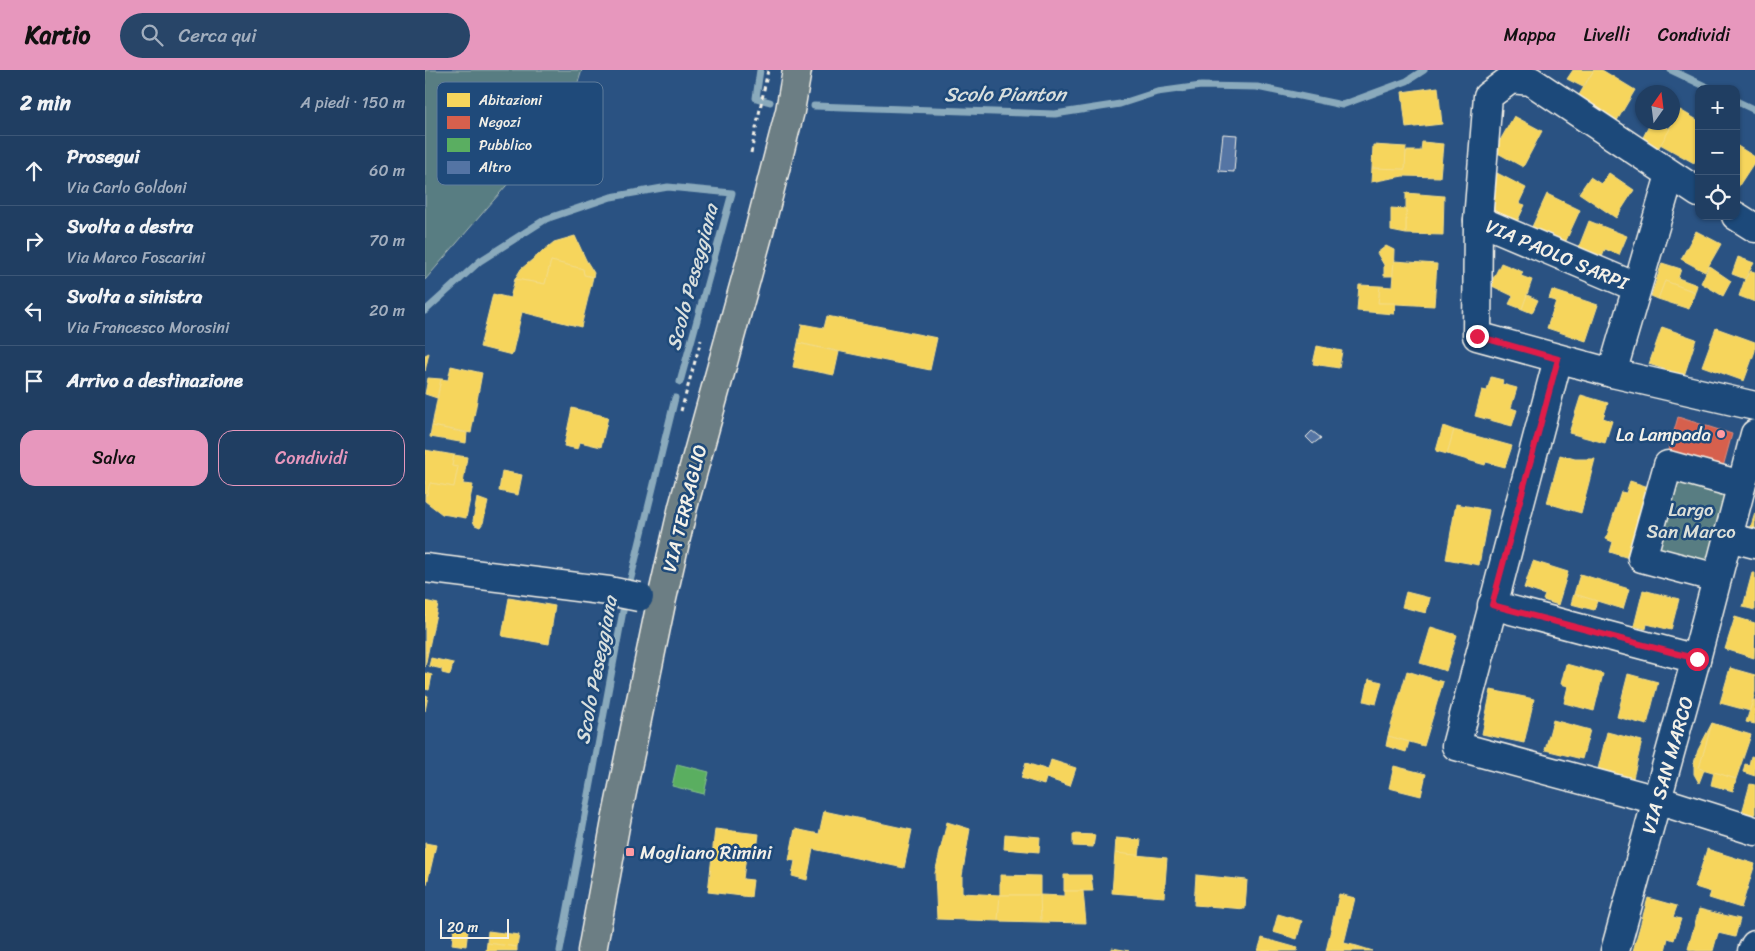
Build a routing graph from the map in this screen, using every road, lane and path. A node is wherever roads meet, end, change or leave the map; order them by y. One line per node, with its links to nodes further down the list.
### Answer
1 (797, 70): 17 (main road, VIA TERRAGLIO)
2 (1670, 175): 3 (street); 5 (street); 7 (street)
3 (1695, 191)
4 (1740, 219): 6 (street)
5 (1478, 220): 7 (street, VIA PAOLO SARPI); 8 (street)
6 (1755, 228)
7 (1637, 287): 9 (street)
8 (1558, 359): 9 (street); 18 (street)
9 (1612, 373): 10 (street)
10 (1755, 406)
11 (1755, 434): 12 (street, VIA SAN MARCO)
12 (1741, 485): 13 (street, VIA SAN MARCO); 16 (street)
13 (1728, 537): 14 (street); 16 (street, VIA SAN MARCO)
14 (1755, 544)
15 (425, 568): 17 (street, bridge)
16 (1717, 578): 19 (street, VIA SAN MARCO)
17 (650, 600): 23 (main road, VIA TERRAGLIO)
18 (1492, 605): 19 (street); 20 (street)
19 (1697, 659): 20 (street, VIA SAN MARCO)
20 (1657, 800): 21 (street); 24 (street, VIA SAN MARCO)
21 (1755, 830)
22 (1755, 945): 25 (street)
23 (592, 951)
24 (1615, 951)
25 (1752, 951)

